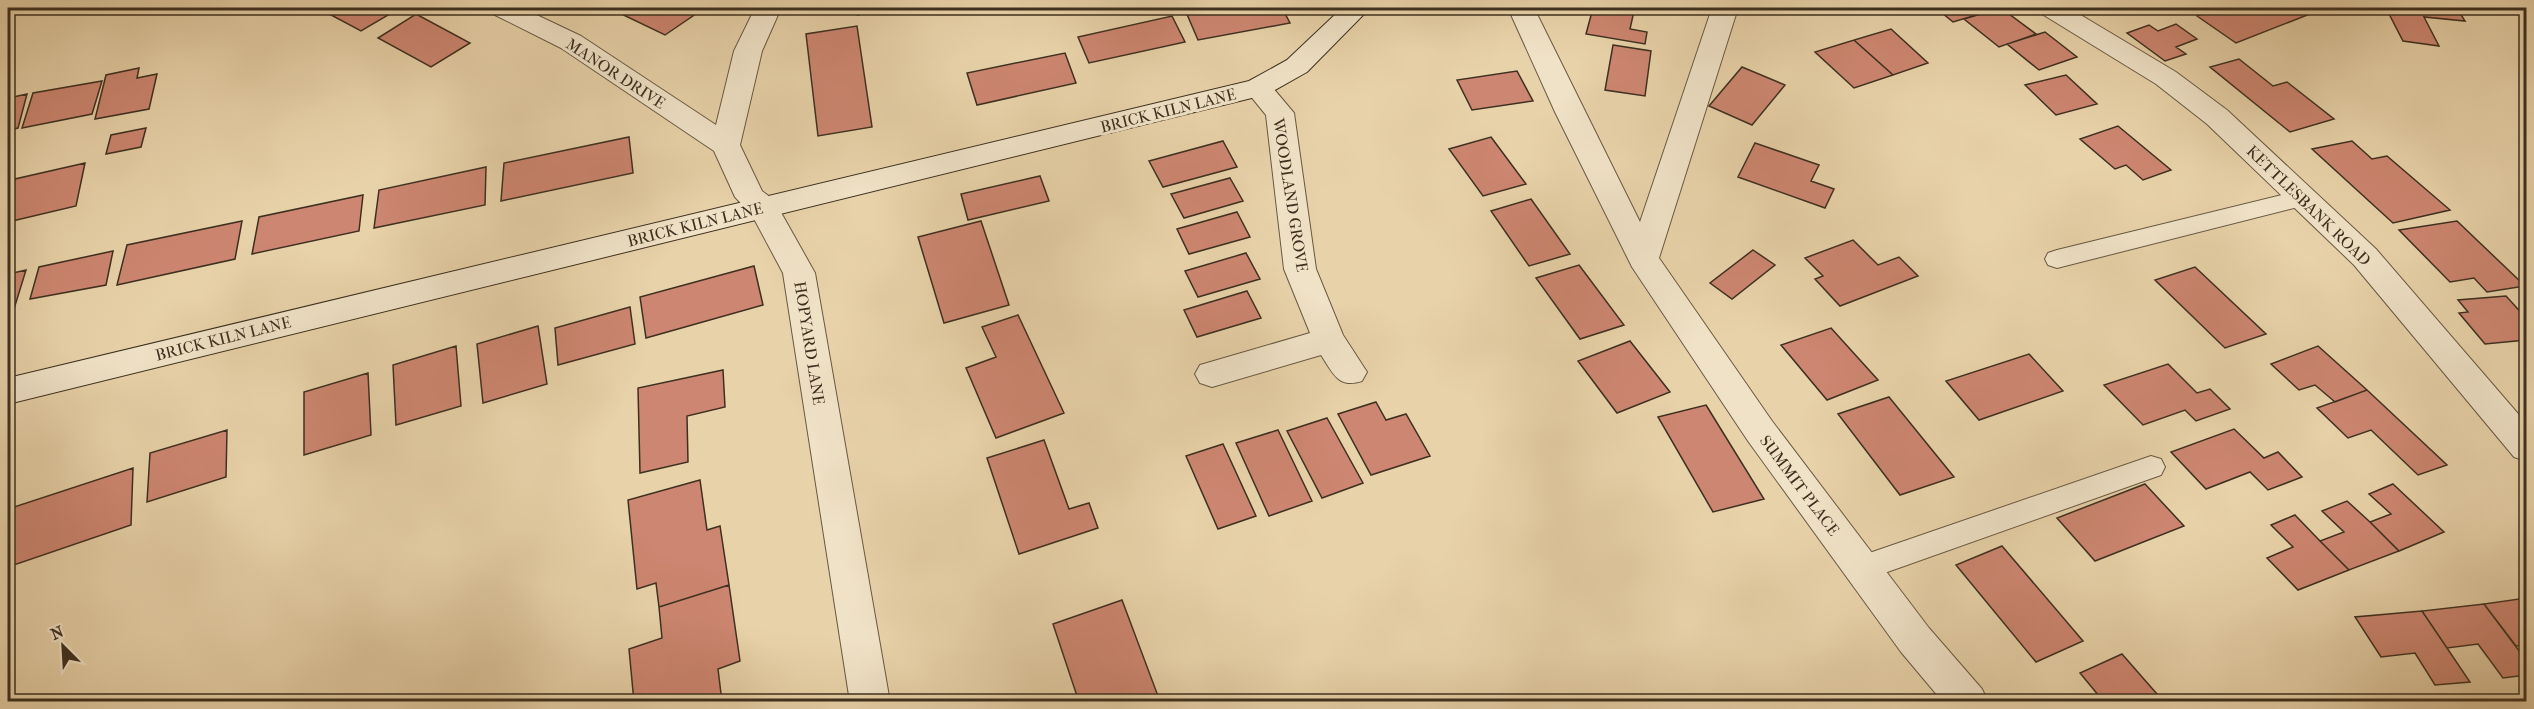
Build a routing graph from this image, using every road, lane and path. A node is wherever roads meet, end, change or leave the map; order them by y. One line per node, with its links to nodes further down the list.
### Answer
1 (502, 8): 8 (street, MANOR DRIVE)
2 (768, 8): 8 (street)
3 (1357, 8): 7 (street, BRICK KILN LANE)
4 (1521, 8): 11 (street, SUMMIT PLACE)
5 (1725, 8): 11 (street)
6 (2051, 8): 9 (street, KETTLESBANK ROAD)
7 (1258, 88): 10 (street, BRICK KILN LANE); 13 (street, WOODLAND GROVE)
8 (726, 145): 10 (street, HOPYARD LANE)
9 (2302, 198): 12 (lane); 17 (street, KETTLESBANK ROAD)
10 (763, 208): 16 (street, BRICK KILN LANE); 20 (street, HOPYARD LANE)
11 (1643, 259): 19 (street, SUMMIT PLACE)
12 (2057, 259)
13 (1329, 340): 14 (street, WOODLAND GROVE); 15 (street)
14 (1350, 372)
15 (1212, 374)
16 (8, 391)
17 (2526, 447)
18 (2151, 467): 19 (lane)
19 (1862, 568): 21 (street, SUMMIT PLACE)
20 (870, 702)
21 (1968, 702)

